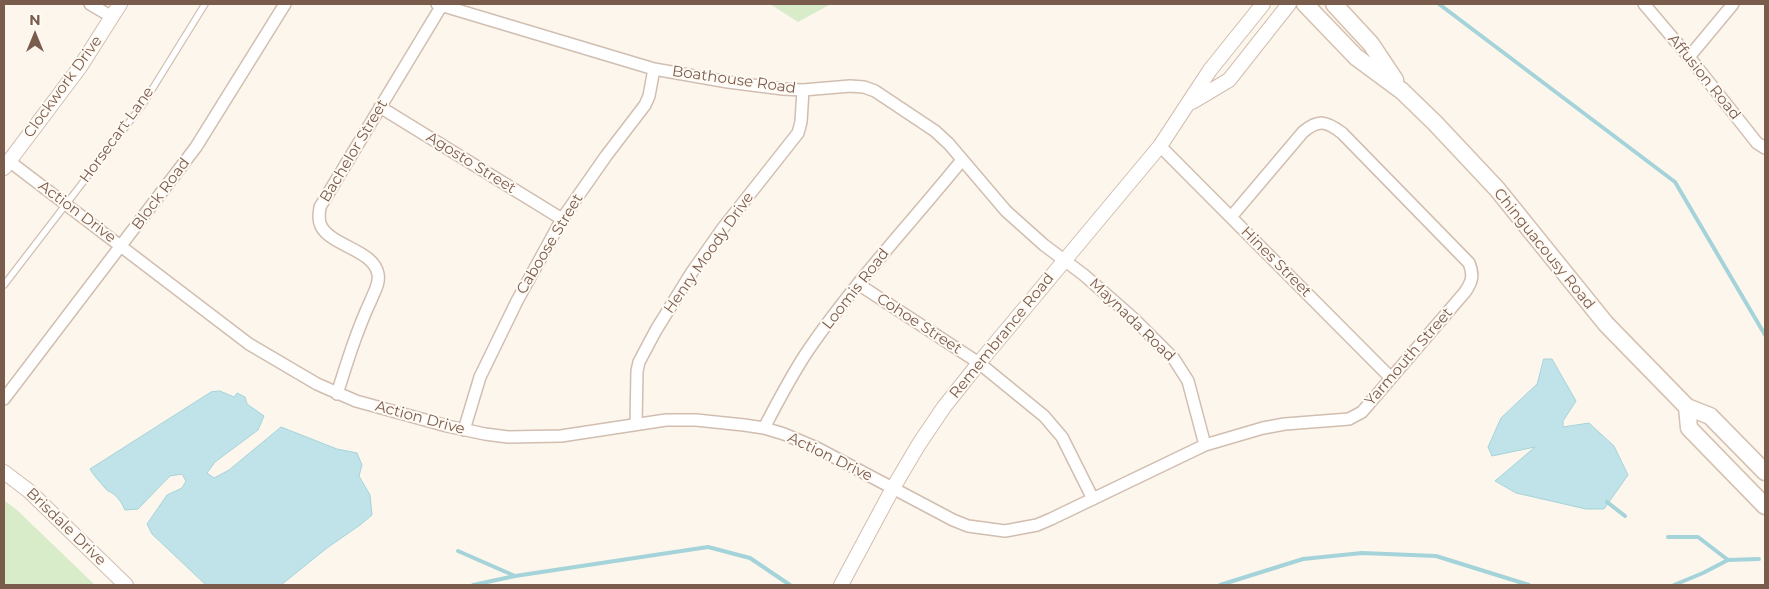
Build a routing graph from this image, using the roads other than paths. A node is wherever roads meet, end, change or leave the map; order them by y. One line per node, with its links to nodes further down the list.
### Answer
1 (90, 4): 12 (street)
2 (120, 4): 12 (street, Clockwork Drive)
3 (205, 4): 23 (lane, Horsecart Lane)
4 (285, 4): 26 (street, Block Road)
5 (1263, 4): 17 (street, Remembrance Road)
6 (1289, 4): 17 (street, Remembrance Road)
7 (1305, 4): 16 (main road, Chinguacousy Road)
8 (1334, 4): 16 (main road, Chinguacousy Road)
9 (1644, 4): 13 (street, Affusion Road)
10 (1733, 4): 13 (street)
11 (439, 5): 14 (street, Boathouse Road); 18 (street, Bachelor Street)
12 (112, 17): 22 (street, Clockwork Drive)
13 (1689, 57): 20 (street, Affusion Road)
14 (654, 69): 15 (street, Boathouse Road); 25 (street, Caboose Street)
15 (803, 90): 21 (street, Boathouse Road); 35 (street, Henry Moody Drive)
16 (1402, 91): 34 (main road, Chinguacousy Road)
17 (1189, 103): 19 (street, Remembrance Road)
18 (380, 107): 25 (street, Agosto Street); 32 (street, Bachelor Street)
19 (1160, 146): 24 (street, Hines Street); 27 (street, Remembrance Road)
20 (1765, 148)
21 (962, 160): 27 (street, Boathouse Road); 28 (street, Loomis Road)
22 (6, 164): 23 (street, Action Drive)
23 (66, 204): 26 (street, Action Drive); 29 (lane, Horsecart Lane)
24 (1231, 216): 31 (street, Hines Street); 31 (street, Yarmouth Street)
25 (562, 219): 37 (street, Caboose Street)
26 (122, 246): 32 (street, Action Drive); 33 (street, Block Road)
27 (1064, 260): 30 (street, Remembrance Road); 38 (street, Maynada Road)
28 (858, 284): 30 (street, Cohoe Street); 36 (street, Loomis Road)
29 (4, 285)
30 (979, 363): 41 (street, Remembrance Road); 42 (street, Cohoe Street)
31 (1391, 378): 38 (street, Yarmouth Street)
32 (337, 394): 37 (street, Action Drive)
33 (4, 399)
34 (1687, 407): 40 (main road, Chinguacousy Road); 43 (main road)
35 (636, 424): 36 (street, Action Drive); 37 (street, Action Drive)
36 (764, 428): 41 (street, Action Drive)
37 (464, 430)
38 (1205, 445): 42 (street, Yarmouth Street)
39 (4, 472): 44 (street, Brisdale Drive)
40 (1765, 472)
41 (893, 488): 42 (street, Yarmouth Street); 45 (street, Remembrance Road)
42 (1093, 499)
43 (1765, 506)
44 (126, 585)
45 (841, 585)

